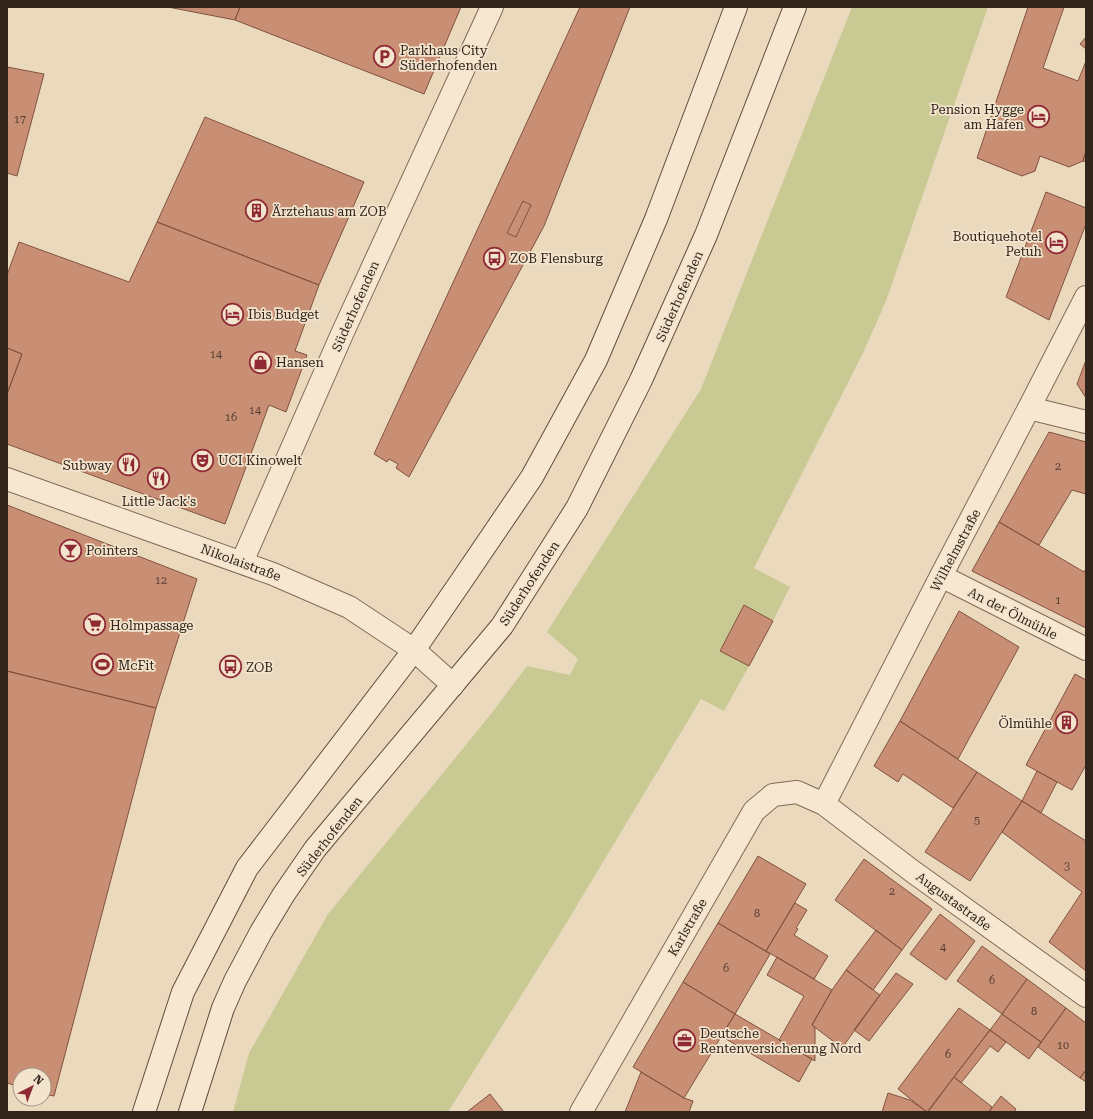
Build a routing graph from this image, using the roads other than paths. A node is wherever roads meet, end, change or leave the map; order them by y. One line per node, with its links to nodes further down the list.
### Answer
1 (492, 7): 8 (street, Süderhofenden)
2 (736, 7): 10 (street)
3 (795, 7): 12 (street, Süderhofenden)
4 (1086, 297): 5 (street, Wilhelmstraße)
5 (1029, 408): 6 (street); 9 (street, Wilhelmstraße)
6 (1086, 422)
7 (7, 479): 8 (street, Nikolaistraße)
8 (242, 562): 10 (street, Nikolaistraße)
9 (941, 576): 11 (street, An der Ölmühle); 13 (street, Wilhelmstraße)
10 (414, 650): 12 (street, Nikolaistraße); 15 (street)
11 (1086, 650)
12 (454, 685): 16 (street, Süderhofenden)
13 (824, 804): 14 (street, Augustastraße); 17 (street, Karlstraße)
14 (1086, 996)
15 (144, 1112)
16 (190, 1112)
17 (581, 1112)

